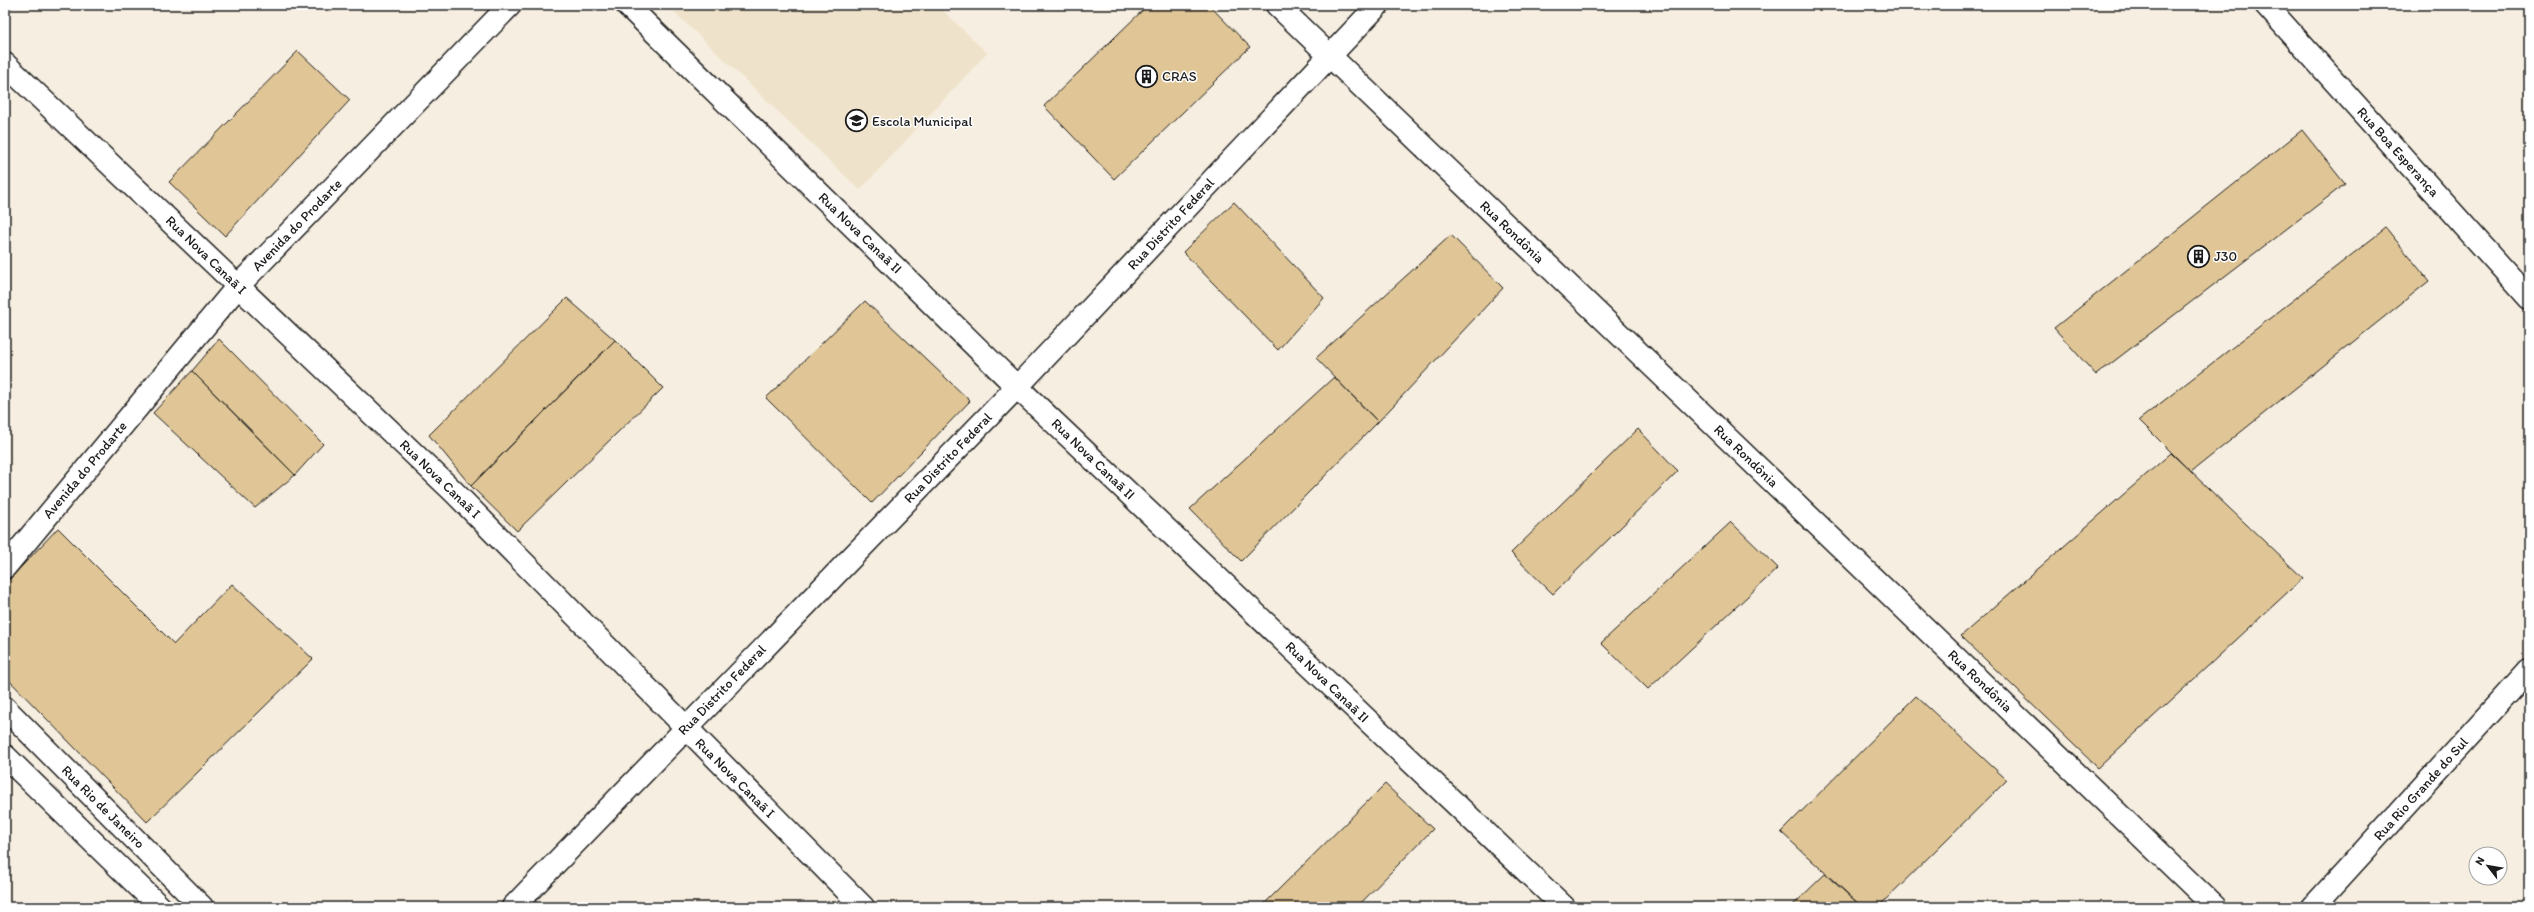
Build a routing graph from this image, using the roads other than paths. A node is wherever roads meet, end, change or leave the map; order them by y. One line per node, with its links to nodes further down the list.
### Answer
1 (510, 5): 8 (street, Avenida do Prodarte)
2 (627, 5): 10 (street, Rua Nova Canaã II)
3 (1277, 5): 6 (street, Rua Rondônia)
4 (1378, 5): 6 (street, Rua Distrito Federal)
5 (2266, 5): 9 (street, Rua Boa Esperança)
6 (1329, 56): 10 (street, Rua Distrito Federal); 21 (street, Rua Rondônia)
7 (5, 64): 8 (street, Rua Nova Canaã I)
8 (238, 286): 11 (street, Avenida do Prodarte); 14 (street, Rua Nova Canaã I)
9 (2529, 298)
10 (1017, 387): 14 (street, Rua Distrito Federal); 20 (street, Rua Nova Canaã II)
11 (5, 567)
12 (2529, 670): 22 (street, Rua Rio Grande do Sul)
13 (5, 708): 17 (street, Rua Rio de Janeiro)
14 (685, 728): 18 (street, Rua Distrito Federal); 19 (street, Rua Nova Canaã I)
15 (5, 756): 16 (street)
16 (160, 907)
17 (202, 907)
18 (513, 907)
19 (863, 907)
20 (1564, 907)
21 (2215, 907)
22 (2313, 907)

